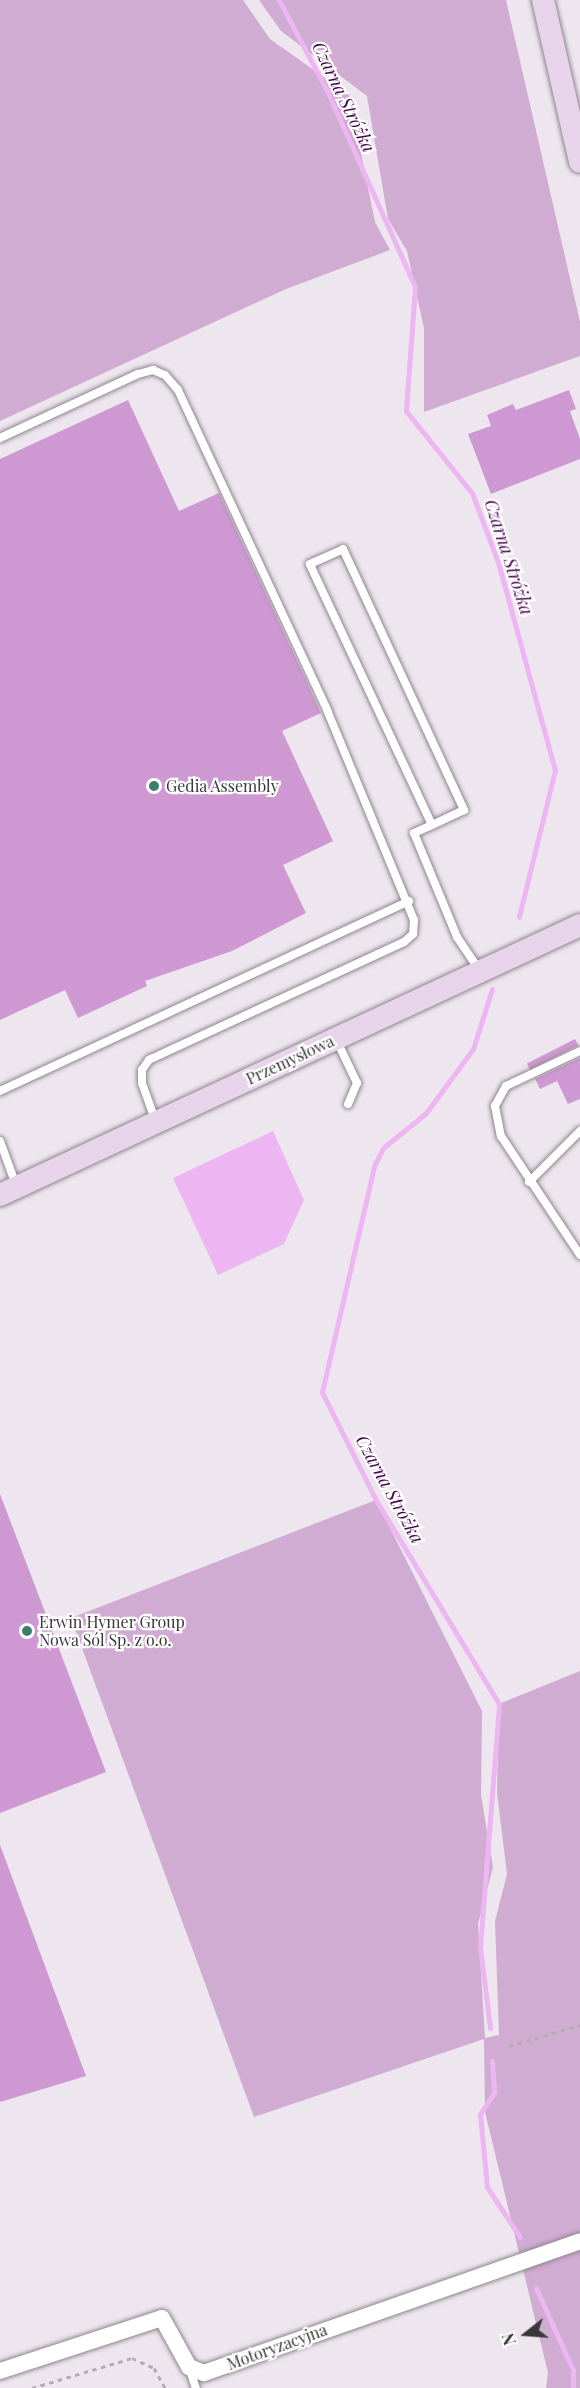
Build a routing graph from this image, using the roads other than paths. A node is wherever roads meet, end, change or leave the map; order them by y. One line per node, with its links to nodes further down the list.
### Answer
1 (543, 0): 2 (street)
2 (580, 162)
3 (0, 438): 5 (lane)
4 (432, 825): 4 (lane); 7 (lane)
5 (409, 901): 10 (lane); 12 (lane)
6 (580, 925): 7 (street, Przemysłowa)
7 (481, 972): 8 (street, Przemysłowa)
8 (336, 1038): 11 (lane); 12 (street, Przemysłowa)
9 (580, 1051): 15 (lane)
10 (0, 1091)
11 (348, 1104)
12 (156, 1122): 16 (street, Przemysłowa)
13 (580, 1131): 15 (lane)
14 (0, 1141): 16 (lane)
15 (529, 1182): 17 (lane)
16 (5, 1189)
17 (580, 1255)
18 (580, 2241): 19 (street, Motoryzacyjna)
19 (189, 2367): 20 (street); 21 (lane)
20 (0, 2371)
21 (196, 2388)

